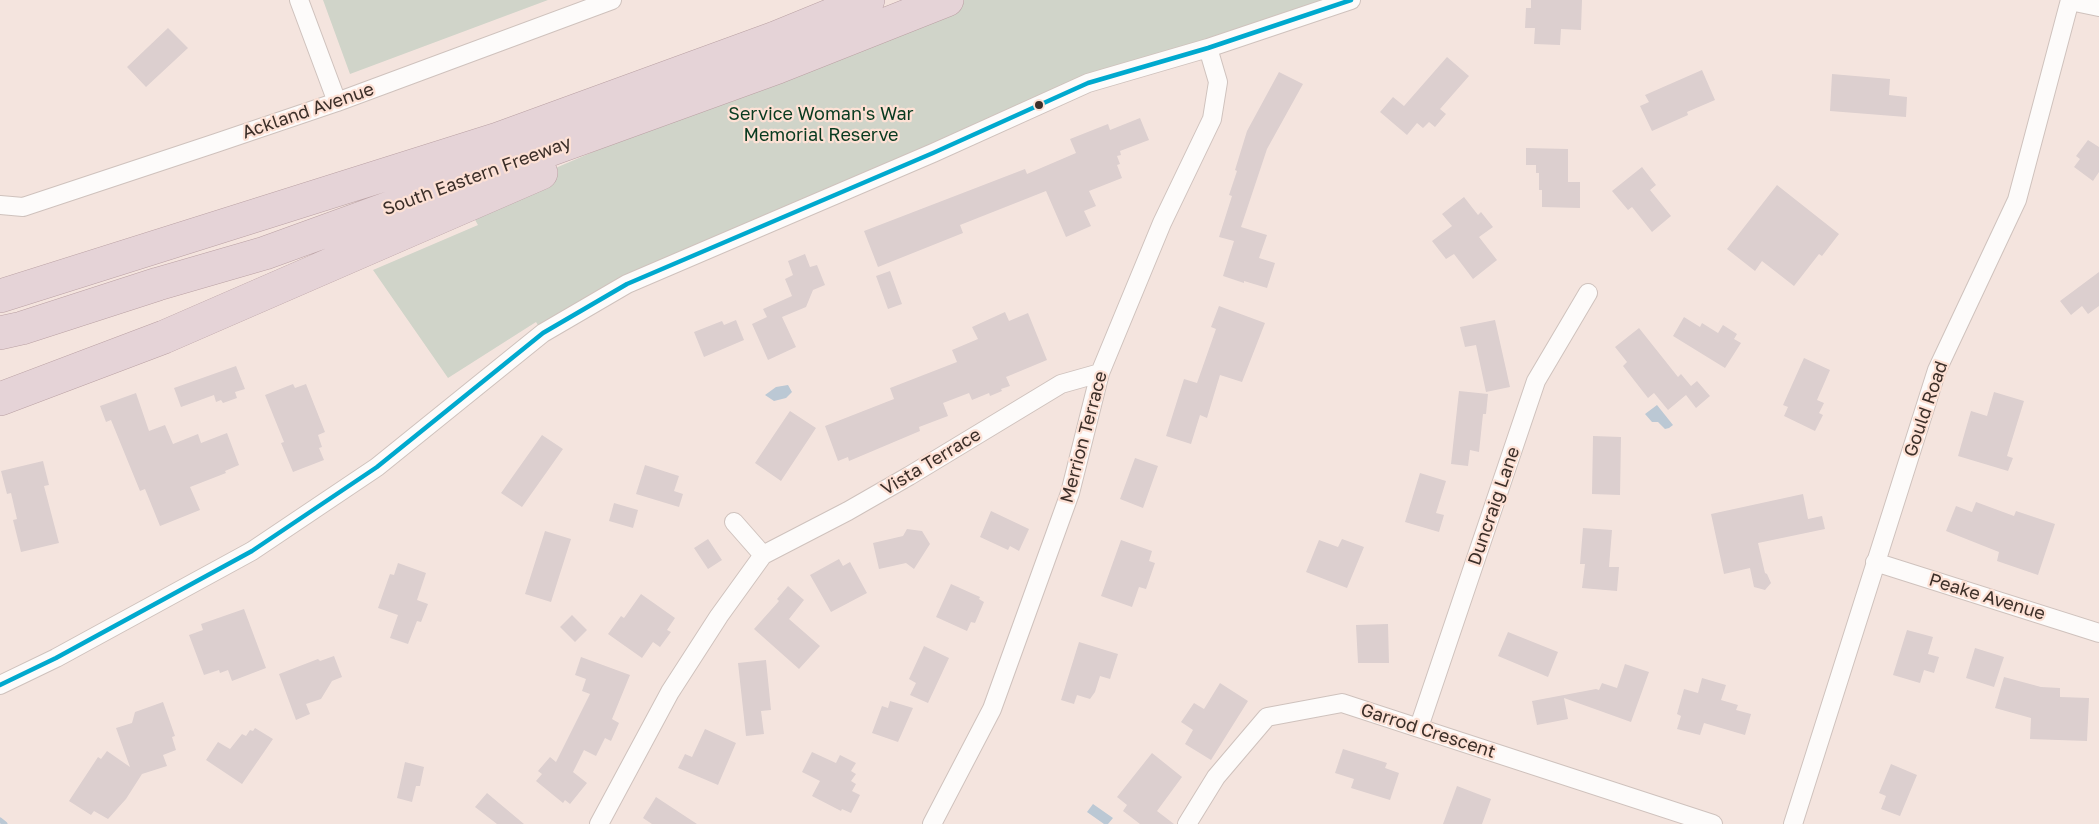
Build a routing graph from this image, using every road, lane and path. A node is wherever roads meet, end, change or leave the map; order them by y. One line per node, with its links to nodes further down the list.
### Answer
1 (299, 0): 10 (street)
2 (612, 0): 10 (street, Ackland Avenue)
3 (868, 0): 13 (highway, South Eastern Freeway)
4 (947, 0): 9 (highway, South Eastern Freeway)
5 (1351, 0): 8 (street)
6 (2070, 0): 7 (street); 19 (street, Gould Road)
7 (2099, 7)
8 (1208, 48): 15 (street, Merrion Terrace); 21 (street)
9 (778, 67): 14 (highway, South Eastern Freeway); 16 (highway)
10 (337, 102): 11 (street, Ackland Avenue)
11 (0, 205)
12 (1588, 293): 22 (street, Duncraig Lane)
13 (0, 296)
14 (0, 333)
15 (1100, 373): 18 (street, Vista Terrace); 24 (street, Merrion Terrace)
16 (0, 399)
17 (734, 522): 18 (street)
18 (763, 555): 23 (street, Vista Terrace)
19 (1875, 562): 20 (street, Peake Avenue); 27 (street, Gould Road)
20 (2099, 633)
21 (0, 685)
22 (1419, 727): 25 (street, Garrod Crescent); 26 (street, Garrod Crescent)
23 (599, 824)
24 (932, 824)
25 (1187, 824)
26 (1713, 824)
27 (1793, 824)

